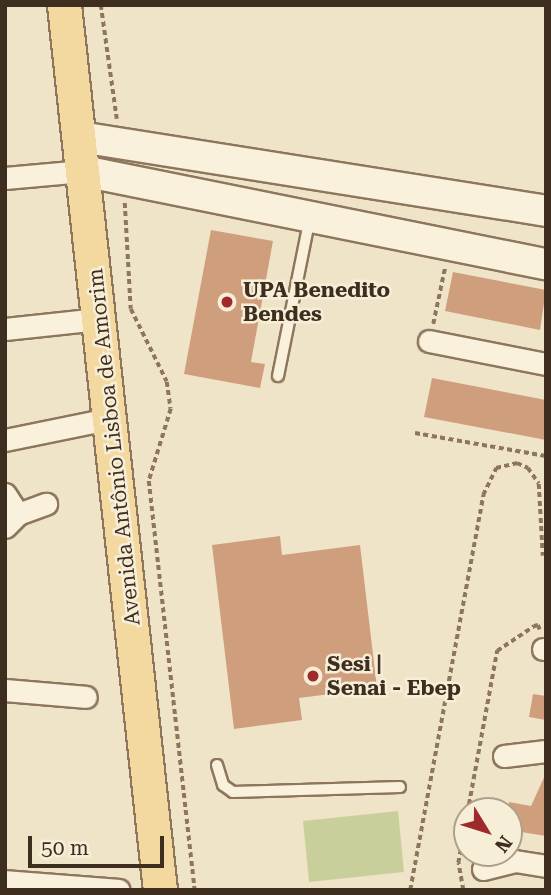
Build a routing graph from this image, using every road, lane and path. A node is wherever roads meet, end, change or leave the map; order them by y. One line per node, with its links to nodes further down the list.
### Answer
1 (64, 5): 4 (main road, Avenida Antônio Lisboa de Amorim)
2 (87, 5): 4 (main road, Avenida Antônio Lisboa de Amorim)
3 (101, 5): 4 (path)
4 (102, 160): 5 (street); 6 (street); 7 (street); 10 (main road, Avenida Antônio Lisboa de Amorim); 37 (main road, Avenida Antônio Lisboa de Amorim); 38 (path)
5 (5, 178)
6 (546, 211)
7 (311, 215): 8 (street); 14 (lane)
8 (450, 244): 9 (street); 12 (path)
9 (546, 264)
10 (98, 319): 11 (street); 15 (main road, Avenida Antônio Lisboa de Amorim)
11 (5, 329)
12 (429, 341): 13 (street)
13 (546, 364)
14 (278, 376)
15 (108, 419): 17 (street); 36 (main road, Avenida Antônio Lisboa de Amorim)
16 (415, 433): 18 (path)
17 (5, 440)
18 (546, 456)
19 (5, 494): 21 (street)
20 (46, 504): 21 (street)
21 (11, 520)
22 (546, 546): 23 (path)
23 (539, 547): 24 (path); 39 (path)
24 (543, 556)
25 (545, 649): 40 (path)
26 (5, 690): 27 (street)
27 (86, 697)
28 (546, 751): 29 (street)
29 (504, 757)
30 (217, 765): 31 (lane)
31 (400, 787)
32 (546, 866): 33 (street)
33 (483, 869)
34 (5, 881): 35 (street)
35 (119, 890)
36 (160, 890)
37 (183, 890)
38 (195, 890)
39 (410, 890)
40 (463, 890)

